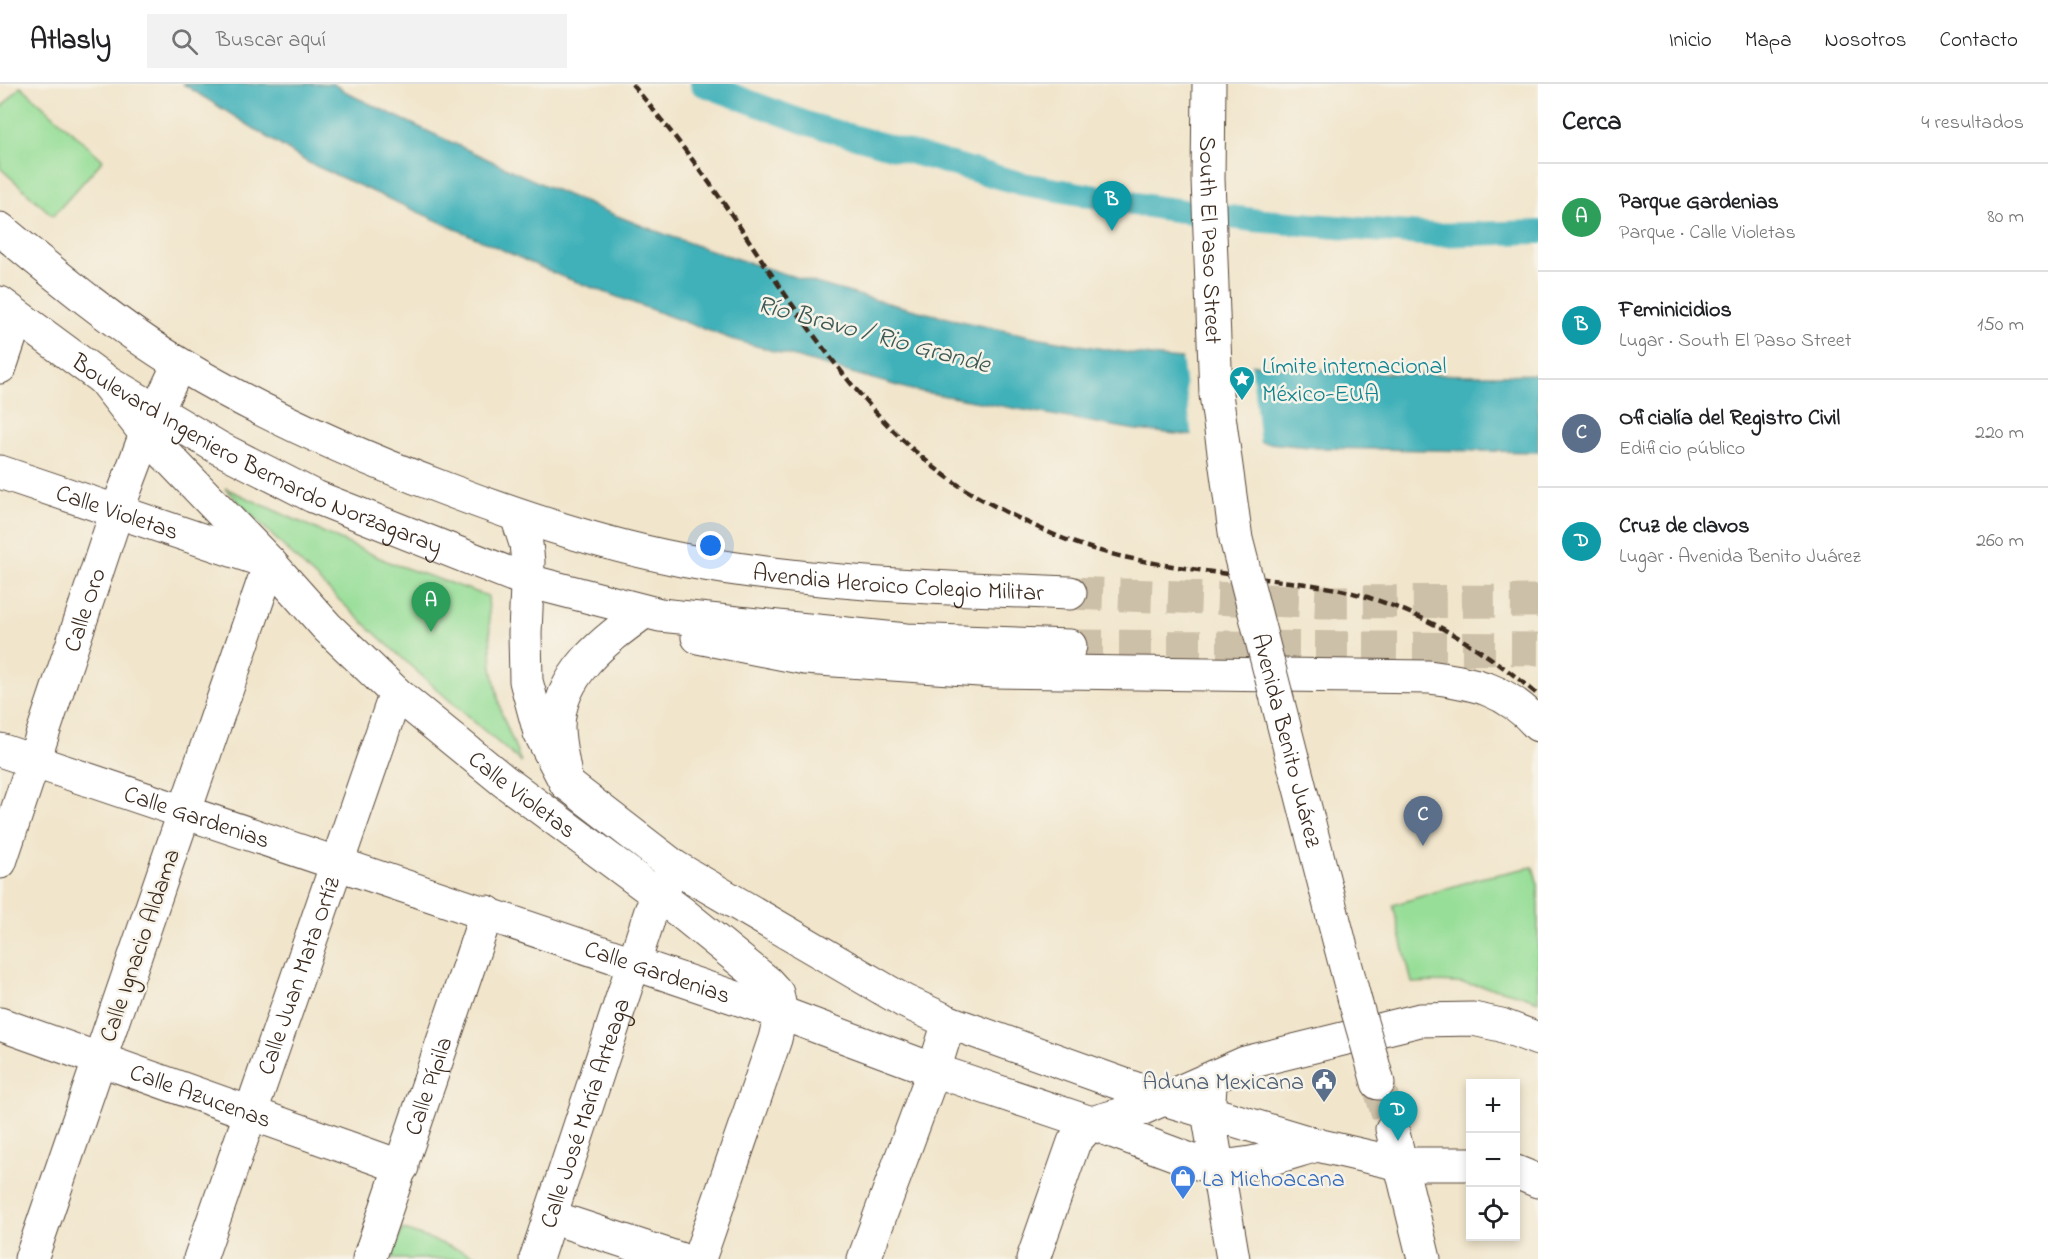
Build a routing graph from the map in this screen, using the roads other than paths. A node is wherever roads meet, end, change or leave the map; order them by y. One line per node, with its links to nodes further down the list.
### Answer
1 (1209, 84): 6 (main road, South El Paso Street)
2 (0, 229): 4 (main road, Boulevard Ingeniero Bernardo Norzagaray)
3 (8, 310): 5 (main road); 7 (main road, Boulevard Ingeniero Bernardo Norzagaray)
4 (179, 364): 7 (main road, Calle Oro); 10 (main road, Boulevard Ingeniero Bernardo Norzagaray)
5 (0, 367)
6 (1216, 394): 34 (main road, Avenida Benito Juárez, bridge)
7 (151, 424): 9 (main road, Calle Oro); 11 (main road, Calle Violetas); 12 (main road, Boulevard Ingeniero Bernardo Norzagaray)
8 (0, 472): 9 (main road, Calle Violetas)
9 (117, 511): 11 (main road, Calle Violetas); 19 (main road, Calle Oro)
10 (517, 516): 12 (main road, Calle Gardenias); 13 (main road, Avendia Heroico Colegio Militar)
11 (270, 563): 16 (main road, Calle Violetas); 21 (main road, Calle Ignacio Aldama)
12 (528, 581): 14 (main road); 20 (main road, Calle Gardenias)
13 (1070, 593)
14 (652, 614): 15 (main road); 17 (main road); 20 (main road)
15 (1070, 646)
16 (396, 693): 23 (main road, Calle Juan Mata Ortíz); 25 (main road, Calle Violetas)
17 (1538, 725)
18 (0, 750): 19 (main road, Calle Gardenias)
19 (34, 762): 21 (main road, Calle Gardenias); 22 (main road, Calle Oro)
20 (566, 783): 24 (main road, Calle Gardenias)
21 (185, 811): 23 (main road, Calle Gardenias); 32 (main road, Calle Ignacio Aldama)
22 (0, 862)
23 (337, 863): 26 (main road, Calle Gardenias); 37 (main road, Calle Juan Mata Ortíz)
24 (675, 867): 25 (main road, Calle José María Arteaga); 29 (main road, Calle Gardenias)
25 (657, 895): 27 (main road, Calle José María Arteaga); 28 (main road, Calle Violetas)
26 (487, 912): 27 (main road, Calle Gardenias); 44 (main road, Calle Pípila)
27 (633, 963): 28 (main road, Calle Gardenias); 48 (main road, Calle José María Arteaga)
28 (781, 1013): 33 (main road, Calle Gardenias); 54 (main road)
29 (949, 1022): 33 (main road); 36 (main road, Calle Gardenias)
30 (0, 1024): 32 (main road, Calle Azucenas)
31 (1538, 1039): 35 (main road)
32 (99, 1059): 37 (main road, Calle Azucenas); 49 (main road, Calle Ignacio Aldama)
33 (934, 1070): 39 (main road, Calle Gardenias); 55 (main road)
34 (1375, 1070)
35 (1212, 1076): 36 (main road); 38 (main road)
36 (1164, 1099): 38 (main road, Calle Gardenias); 39 (main road)
37 (251, 1112): 44 (main road, Calle Azucenas); 50 (main road, Calle Juan Mata Ortíz)
38 (1208, 1112): 41 (main road, Calle Gardenias); 45 (main road)
39 (1091, 1123): 45 (main road, Calle Gardenias); 56 (main road)
40 (1392, 1129): 42 (main road)
41 (1317, 1145): 42 (main road, Calle Gardenias); 45 (main road, Calle Gardenias)
42 (1400, 1164): 43 (main road, Calle Gardenias); 58 (main road)
43 (1466, 1164)
44 (402, 1167): 51 (main road, Calle Pípila)
45 (1218, 1167): 57 (main road)
46 (1520, 1174): 47 (main road)
47 (1538, 1181)
48 (551, 1217): 52 (main road, Calle José María Arteaga); 53 (main road)
49 (31, 1259)
50 (200, 1259)
51 (369, 1259)
52 (536, 1259)
53 (679, 1259)
54 (699, 1259)
55 (864, 1259)
56 (1032, 1259)
57 (1233, 1259)
58 (1424, 1259)

